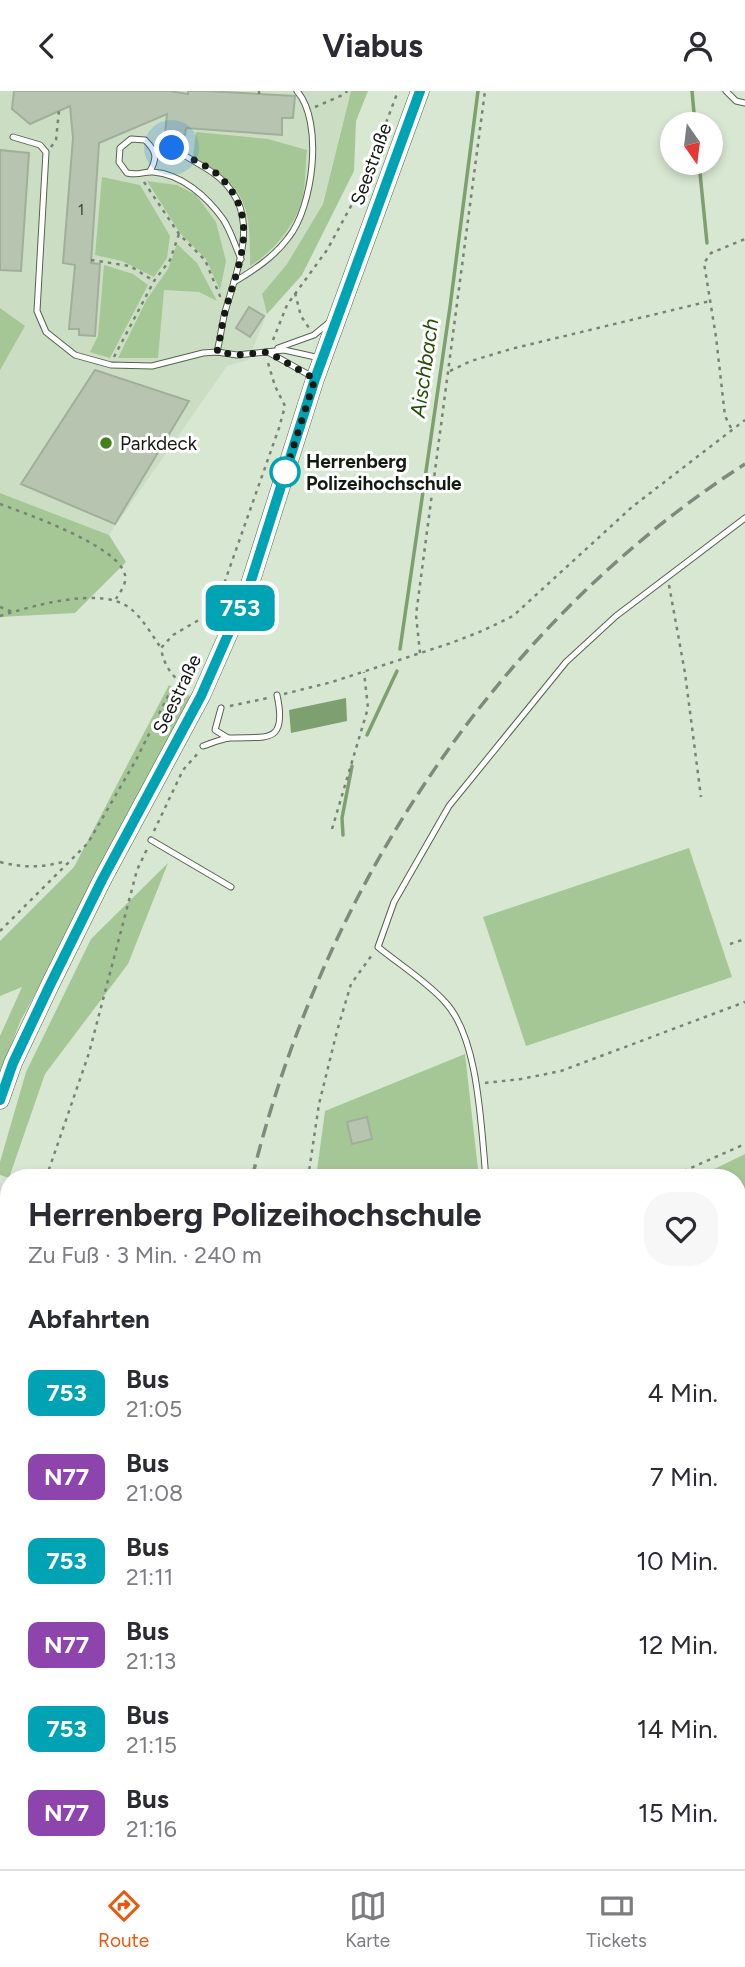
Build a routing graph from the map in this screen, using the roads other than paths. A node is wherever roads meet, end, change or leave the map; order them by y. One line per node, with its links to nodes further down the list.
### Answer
1 (297, 91): 9 (lane)
2 (420, 91): 10 (main road, Seestraße)
3 (726, 91): 4 (lane)
4 (745, 103)
5 (13, 137): 11 (lane)
6 (155, 150): 7 (lane); 7 (lane); 8 (lane)
7 (150, 171): 8 (lane)
8 (241, 259): 9 (lane)
9 (234, 282): 11 (lane)
10 (339, 314): 12 (lane); 13 (main road, Seestraße)
11 (217, 352): 12 (lane)
12 (268, 352): 13 (lane); 14 (lane)
13 (323, 359): 14 (main road, Seestraße)
14 (315, 379): 22 (main road, Seestraße)
15 (745, 518): 23 (lane)
16 (277, 695): 18 (lane)
17 (221, 708): 18 (lane)
18 (228, 738): 19 (lane)
19 (203, 746)
20 (151, 840): 21 (lane)
21 (231, 887)
22 (0, 1100)
23 (485, 1169)

